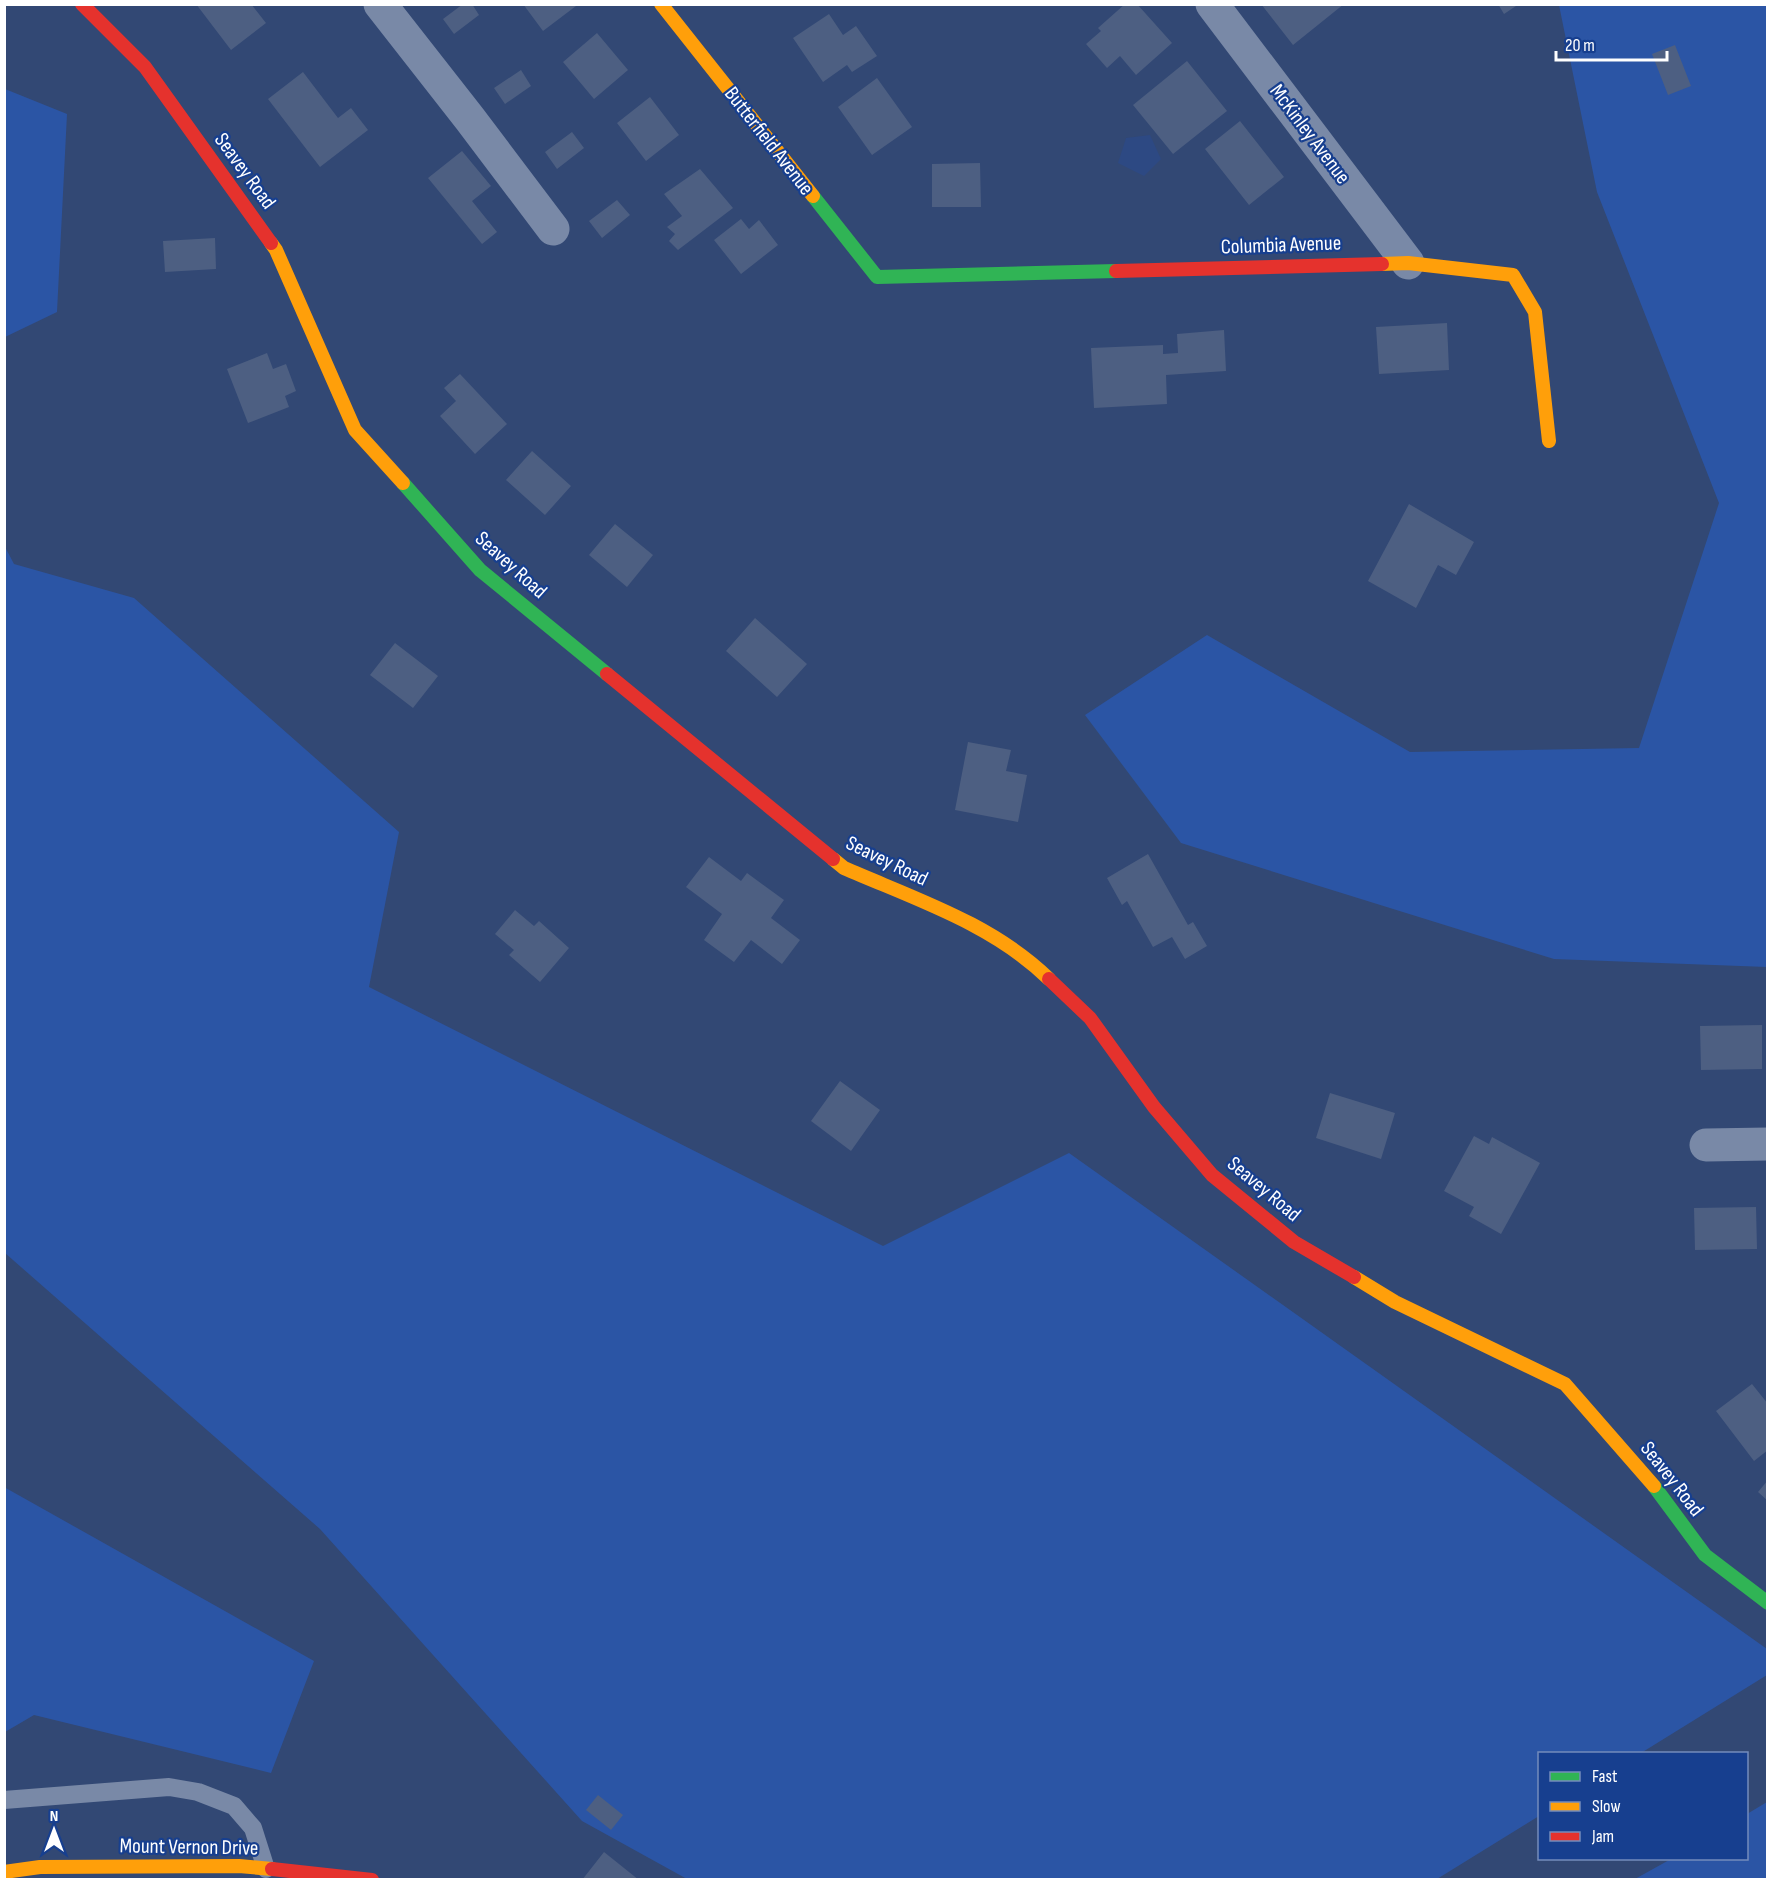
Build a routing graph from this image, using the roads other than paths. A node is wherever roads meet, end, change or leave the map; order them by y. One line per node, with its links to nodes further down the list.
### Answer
1 (82, 4): 11 (street, Seavey Road)
2 (380, 4): 5 (street)
3 (661, 4): 7 (street, Butterfield Avenue)
4 (1212, 4): 6 (street, McKinley Avenue)
5 (553, 229)
6 (1408, 263): 7 (street, Columbia Avenue); 8 (street, Columbia Avenue)
7 (877, 277)
8 (1549, 441)
9 (1767, 1144): 10 (street)
10 (1706, 1145)
11 (1767, 1604)
12 (4, 1800): 13 (lane)
13 (266, 1869): 14 (street, Mount Vernon Drive); 15 (street, Mount Vernon Drive)
14 (4, 1872)
15 (372, 1880)

